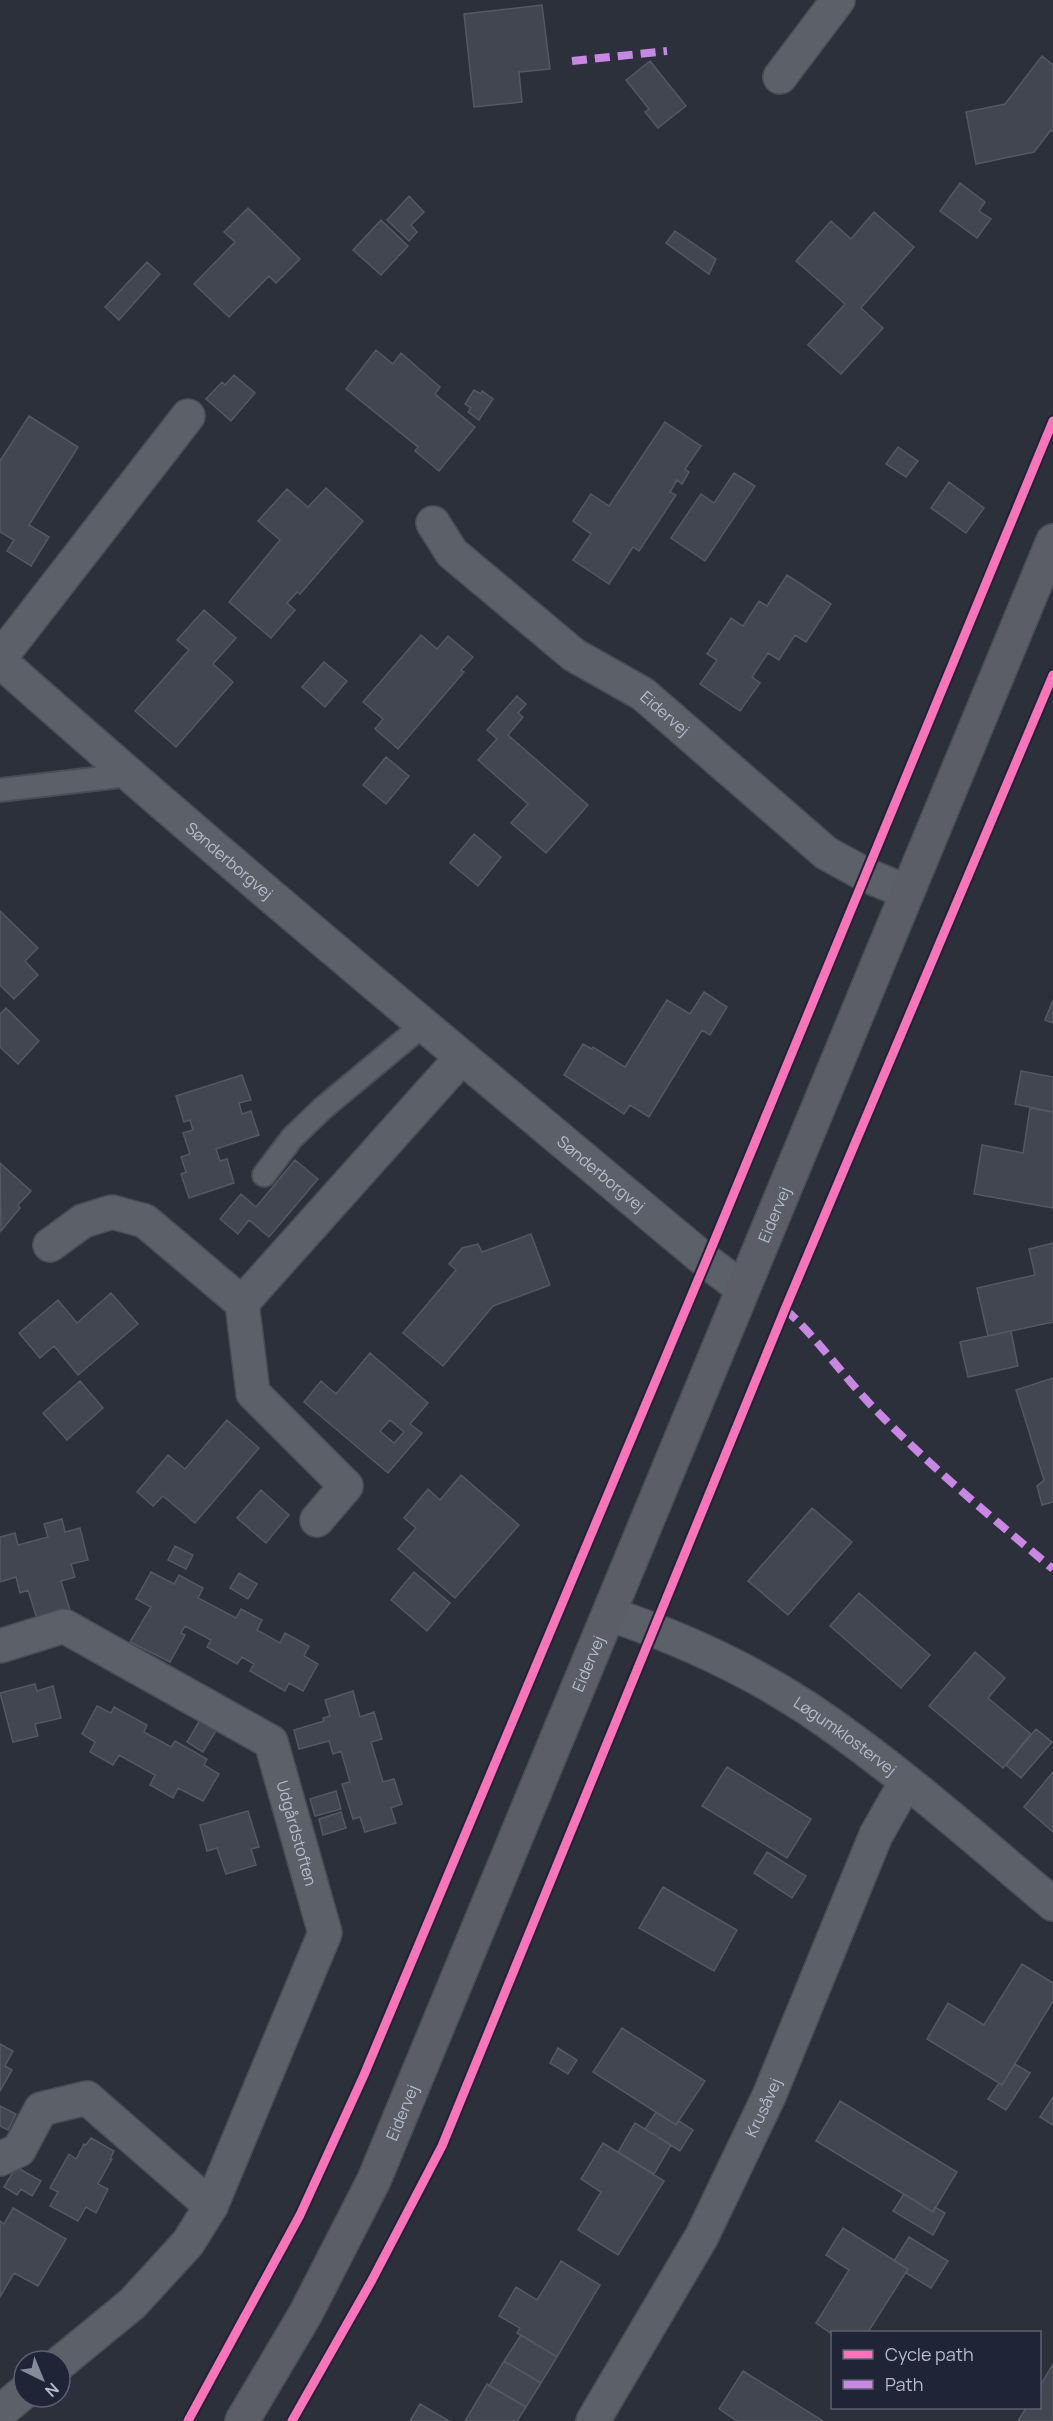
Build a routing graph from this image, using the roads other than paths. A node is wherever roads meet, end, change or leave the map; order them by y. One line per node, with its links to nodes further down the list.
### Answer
1 (837, 0): 2 (street)
2 (780, 77)
3 (188, 416): 6 (street, Sønderborgvej)
4 (433, 523): 9 (street, Eidervej)
5 (1053, 541): 9 (street, Eidervej)
6 (0, 659): 7 (street, Sønderborgvej)
7 (128, 775): 8 (lane); 10 (street, Sønderborgvej)
8 (0, 790)
9 (907, 892): 14 (street, Eidervej)
10 (423, 1025): 11 (street, Sønderborgvej); 12 (lane)
11 (462, 1057): 14 (street, Sønderborgvej); 15 (street)
12 (264, 1175)
13 (50, 1245): 15 (street)
14 (742, 1288): 17 (street, Eidervej)
15 (242, 1303): 16 (street)
16 (317, 1520)
17 (609, 1614): 19 (street, Løgumklostervej); 26 (street, Eidervej)
18 (0, 1646): 22 (street, Udgårdstoften)
19 (906, 1782): 20 (street, Løgumklostervej); 27 (street, Krusåvej)
20 (1053, 1905)
21 (0, 2159): 22 (street)
22 (211, 2206): 23 (street, Udgårdstoften)
23 (72, 2353)
24 (12, 2402): 25 (street)
25 (0, 2412)
26 (242, 2421)
27 (593, 2421)

